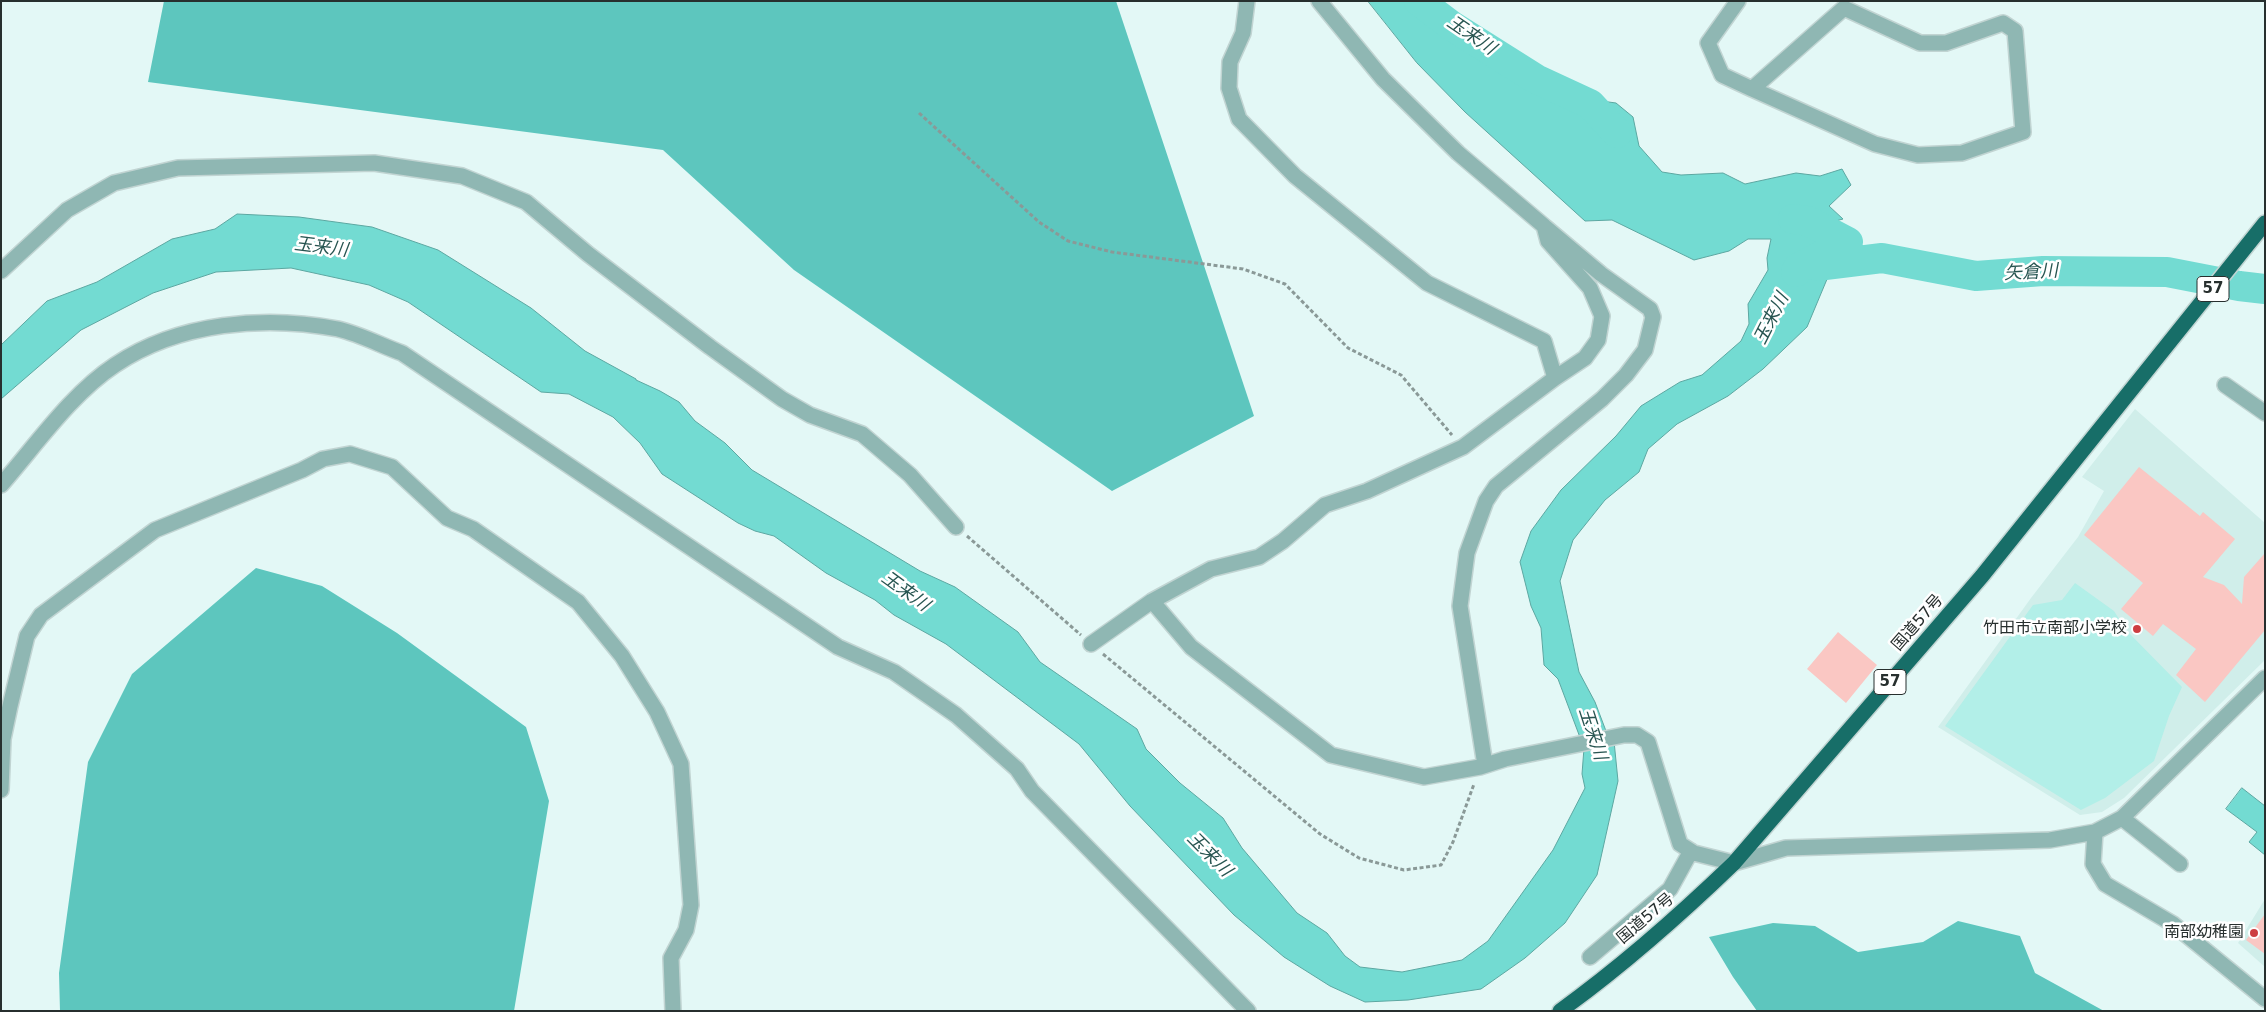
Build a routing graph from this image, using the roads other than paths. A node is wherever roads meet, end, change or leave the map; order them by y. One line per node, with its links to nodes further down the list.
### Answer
1 (1248, 1): 9 (street)
2 (1319, 1): 7 (street)
3 (1738, 1): 5 (street)
4 (1848, 5): 5 (street); 5 (street)
5 (1752, 89)
6 (2265, 223): 22 (highway, 国道57号 / 57)
7 (1544, 226): 9 (street); 17 (street)
8 (1, 271): 13 (street)
9 (1555, 378): 14 (street)
10 (2225, 385): 11 (street)
11 (2265, 413)
12 (1, 485): 27 (street)
13 (956, 527)
14 (1152, 601): 15 (street); 17 (street)
15 (1091, 644)
16 (2265, 678): 19 (street)
17 (1482, 766): 21 (street)
18 (1, 790): 26 (street)
19 (2122, 818): 20 (street); 23 (street)
20 (2095, 832): 22 (street); 25 (street)
21 (1691, 851): 22 (street); 24 (street)
22 (1734, 863): 28 (highway, 国道57号 / 57)
23 (2180, 864)
24 (1590, 957)
25 (2265, 999)
26 (673, 1011)
27 (1248, 1011)
28 (1560, 1011)

